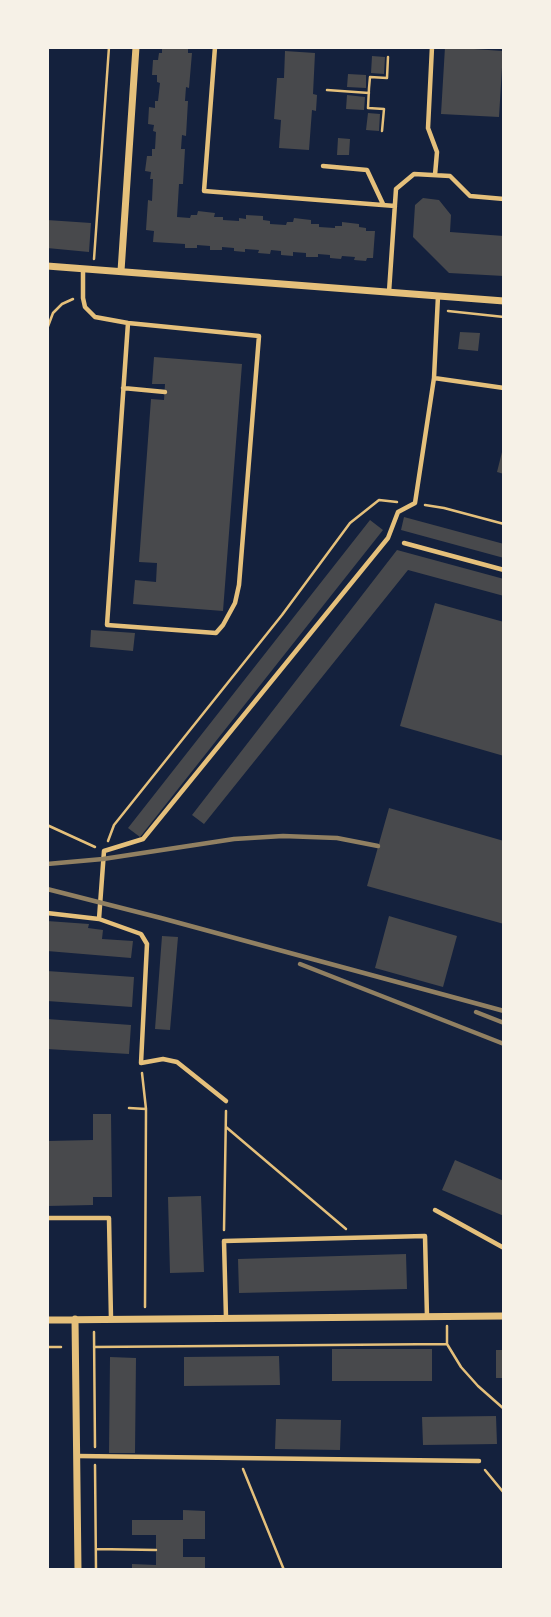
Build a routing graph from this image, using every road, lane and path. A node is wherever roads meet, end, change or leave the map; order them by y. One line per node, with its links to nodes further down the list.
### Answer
1 (109, 47): 16 (path)
2 (136, 47): 17 (street)
3 (215, 47): 12 (lane)
4 (432, 47): 10 (lane)
5 (388, 57): 7 (path)
6 (327, 90): 7 (path)
7 (369, 93): 8 (path)
8 (382, 131)
9 (323, 166): 12 (lane)
10 (435, 175): 11 (lane); 13 (lane)
11 (504, 199)
12 (383, 205): 13 (lane)
13 (395, 205): 18 (lane)
14 (47, 266): 15 (street)
15 (83, 268): 16 (street); 20 (lane)
16 (94, 269): 17 (street)
17 (121, 271): 18 (street)
18 (389, 292): 19 (street)
19 (438, 296): 21 (street); 26 (lane)
20 (83, 298): 24 (lane); 25 (path)
21 (504, 301)
22 (444, 311): 23 (path)
23 (504, 317)
24 (128, 323): 27 (lane); 27 (lane)
25 (47, 329)
26 (434, 378): 28 (lane); 30 (lane)
27 (123, 388): 29 (lane)
28 (504, 388)
29 (164, 393)
30 (415, 503): 31 (path); 35 (lane); 35 (path)
31 (504, 524)
32 (404, 543): 33 (lane)
33 (504, 570)
34 (47, 825): 35 (path)
35 (104, 851): 37 (lane)
36 (47, 913): 37 (lane)
37 (99, 919): 38 (lane)
38 (141, 1063): 39 (lane); 41 (path)
39 (226, 1101): 42 (path)
40 (130, 1108): 41 (path)
41 (146, 1109): 55 (path)
42 (226, 1127): 45 (path); 46 (path)
43 (435, 1210): 47 (lane)
44 (47, 1218): 54 (lane)
45 (357, 1238): 46 (lane); 49 (lane)
46 (224, 1241): 51 (lane)
47 (504, 1248)
48 (504, 1316): 50 (street)
49 (426, 1317): 50 (street); 51 (street)
50 (447, 1317): 57 (path)
51 (226, 1318): 55 (street)
52 (75, 1319): 53 (street); 56 (street); 61 (street)
53 (93, 1319): 54 (street); 57 (path)
54 (111, 1319): 55 (street)
55 (145, 1319)
56 (47, 1320)
57 (447, 1344): 60 (path)
58 (47, 1347): 59 (path)
59 (61, 1347)
60 (504, 1409)
61 (77, 1456): 62 (lane); 67 (street)
62 (239, 1458): 63 (lane); 68 (path)
63 (479, 1461): 64 (path)
64 (504, 1493)
65 (96, 1549): 66 (path)
66 (156, 1549)
67 (78, 1570)
68 (284, 1570)

